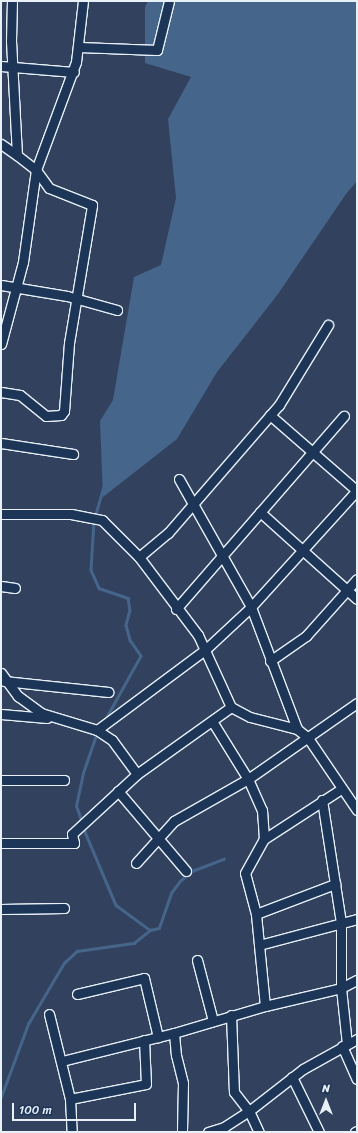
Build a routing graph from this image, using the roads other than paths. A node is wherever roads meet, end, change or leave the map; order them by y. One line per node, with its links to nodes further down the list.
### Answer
1 (12, 1): 6 (street)
2 (83, 1): 4 (street)
3 (169, 1): 4 (street)
4 (79, 47): 7 (street)
5 (1, 66): 6 (street)
6 (12, 66): 7 (street); 9 (street)
7 (74, 72): 10 (street)
8 (1, 144): 9 (street)
9 (17, 155): 10 (street)
10 (36, 170): 12 (street); 13 (street)
11 (1, 285): 12 (street)
12 (17, 288): 13 (street); 16 (street)
13 (77, 299): 14 (street); 17 (street)
14 (116, 310)
15 (328, 325): 18 (street)
16 (1, 344)
17 (1, 392)
18 (270, 415): 21 (street); 25 (street)
19 (344, 416): 21 (street)
20 (1, 443): 22 (street)
21 (312, 452): 24 (street); 26 (street)
22 (73, 454)
23 (179, 479): 25 (street)
24 (357, 491): 28 (street)
25 (193, 504): 29 (street); 30 (street)
26 (260, 512): 28 (street); 30 (street)
27 (1, 514): 29 (street)
28 (303, 552): 34 (street); 36 (street)
29 (139, 557): 37 (street)
30 (221, 557): 36 (street); 37 (street)
31 (357, 579): 34 (street)
32 (1, 586): 33 (street)
33 (15, 588)
34 (348, 590): 35 (street); 39 (street)
35 (357, 599)
36 (251, 607): 38 (street); 39 (street)
37 (176, 608): 38 (street)
38 (206, 648): 44 (street); 49 (street)
39 (270, 661): 48 (street)
40 (1, 673): 41 (street)
41 (4, 681): 42 (street); 46 (street)
42 (108, 692)
43 (357, 703): 50 (street)
44 (231, 707): 47 (street); 48 (street)
45 (1, 714): 46 (street)
46 (58, 719): 49 (street)
47 (212, 721): 51 (street); 52 (street)
48 (297, 729): 50 (street)
49 (98, 730): 51 (street)
50 (308, 738): 52 (street); 55 (street)
51 (137, 774): 56 (street)
52 (248, 779): 59 (street); 60 (street)
53 (1, 780): 54 (street)
54 (64, 780)
55 (341, 789): 57 (street); 58 (street)
56 (118, 791): 59 (street); 61 (street)
57 (322, 800): 60 (street); 64 (street)
58 (357, 810)
59 (160, 839): 62 (street); 63 (street)
60 (264, 839): 67 (street)
61 (1, 843)
62 (136, 863)
63 (186, 870)
64 (335, 884): 67 (street); 69 (street)
65 (64, 908): 66 (street)
66 (1, 909)
67 (256, 914): 70 (street)
68 (357, 919): 69 (street)
69 (341, 923): 70 (street); 73 (street)
70 (260, 945): 75 (street)
71 (197, 960): 78 (street)
72 (357, 980): 73 (street)
73 (341, 988): 75 (street); 83 (street)
74 (77, 994): 80 (street)
75 (265, 1006): 77 (street)
76 (49, 1014): 84 (street)
77 (230, 1015): 78 (street); 88 (street)
78 (212, 1021): 79 (street)
79 (174, 1033): 80 (street); 90 (street)
80 (158, 1037): 82 (street)
81 (357, 1039): 83 (street)
82 (144, 1040): 84 (street); 87 (street)
83 (345, 1045): 85 (street); 86 (street)
84 (62, 1061): 87 (street)
85 (292, 1077): 88 (street); 93 (street)
86 (357, 1079)
87 (70, 1099): 89 (street)
88 (249, 1111): 91 (street); 92 (street)
89 (72, 1132)
90 (182, 1132)
91 (208, 1132)
92 (259, 1132)
93 (319, 1132)

